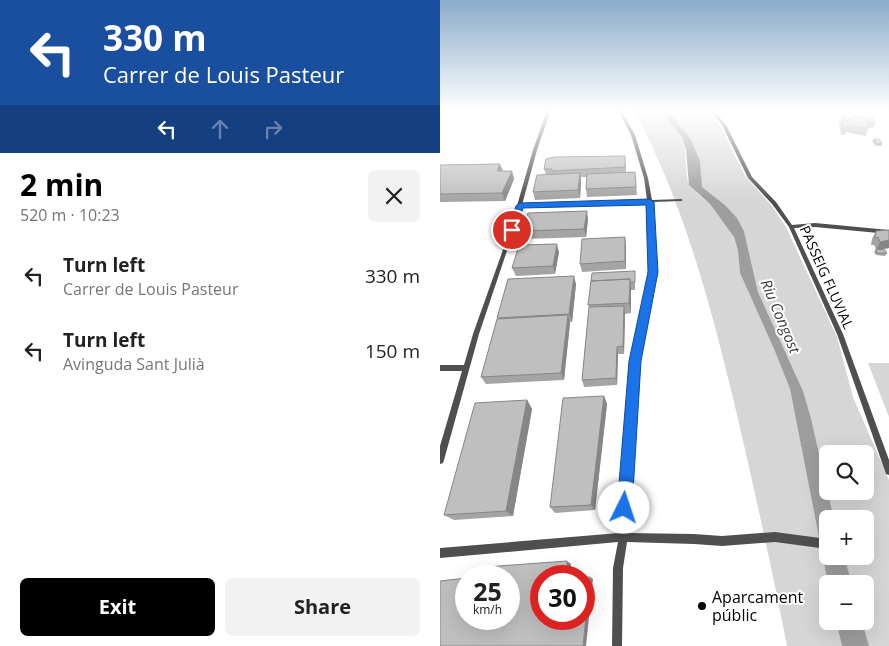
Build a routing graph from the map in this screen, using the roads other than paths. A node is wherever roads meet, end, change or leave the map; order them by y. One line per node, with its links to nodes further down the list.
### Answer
1 (538, 140): 6 (street)
2 (634, 140): 5 (street)
3 (731, 140): 7 (street, PASSEIG FLUVIAL)
4 (681, 200): 5 (street)
5 (650, 202): 6 (street); 13 (street)
6 (520, 206): 10 (street)
7 (791, 227): 8 (street); 12 (street, PASSEIG FLUVIAL)
8 (889, 232)
9 (440, 368): 10 (street)
10 (466, 368): 11 (street)
11 (440, 460)
12 (889, 472)
13 (623, 537): 14 (street); 15 (street); 16 (street)
14 (819, 543)
15 (440, 553)
16 (617, 646)

